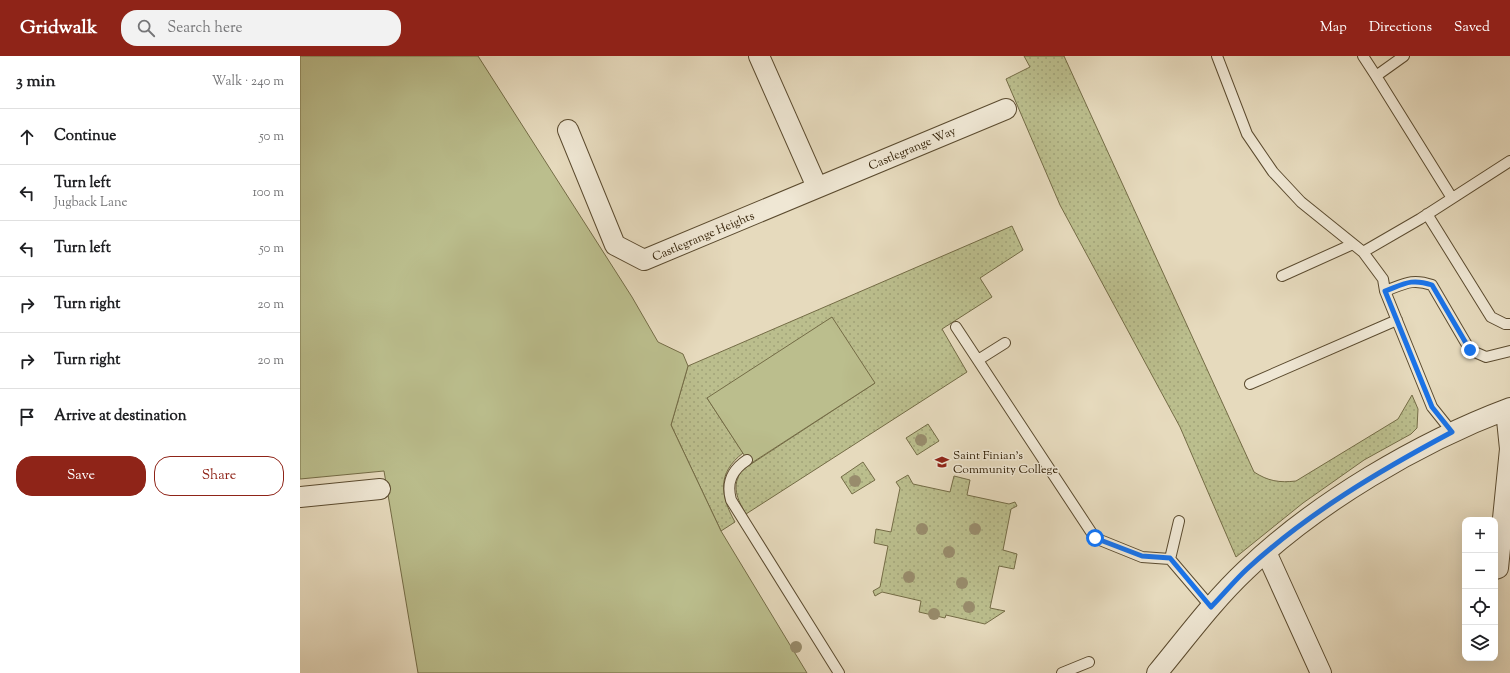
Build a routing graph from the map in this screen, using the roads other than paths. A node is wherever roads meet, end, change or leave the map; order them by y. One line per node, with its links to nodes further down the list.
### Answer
1 (759, 56): 9 (street)
2 (1217, 56): 12 (lane)
3 (1363, 56): 5 (lane)
4 (1404, 56): 5 (lane)
5 (1376, 76): 10 (lane)
6 (1006, 109): 9 (street, Castlegrange Way)
7 (568, 130): 9 (street, Castlegrange Heights)
8 (1510, 161): 10 (lane)
9 (818, 187)
10 (1452, 198): 11 (lane)
11 (1424, 216): 13 (lane); 17 (lane)
12 (1353, 244): 13 (lane); 14 (lane)
13 (1363, 252): 15 (lane)
14 (1282, 276)
15 (1385, 291): 16 (lane); 20 (lane)
16 (1397, 320): 22 (lane); 24 (lane)
17 (1510, 324)
18 (956, 327): 21 (lane)
19 (1005, 343): 21 (lane)
20 (1510, 351)
21 (978, 360): 30 (lane)
22 (1250, 384)
23 (1508, 409): 24 (street); 31 (street)
24 (1452, 432): 29 (street)
25 (747, 460): 34 (lane)
26 (380, 489): 27 (street)
27 (300, 496)
28 (1179, 521): 30 (lane)
29 (1266, 552): 32 (street); 37 (street)
30 (1170, 558): 32 (lane)
31 (1498, 568)
32 (1211, 607): 36 (street)
33 (1089, 662): 35 (lane)
34 (839, 673)
35 (1062, 673)
36 (1157, 673)
37 (1322, 673)

